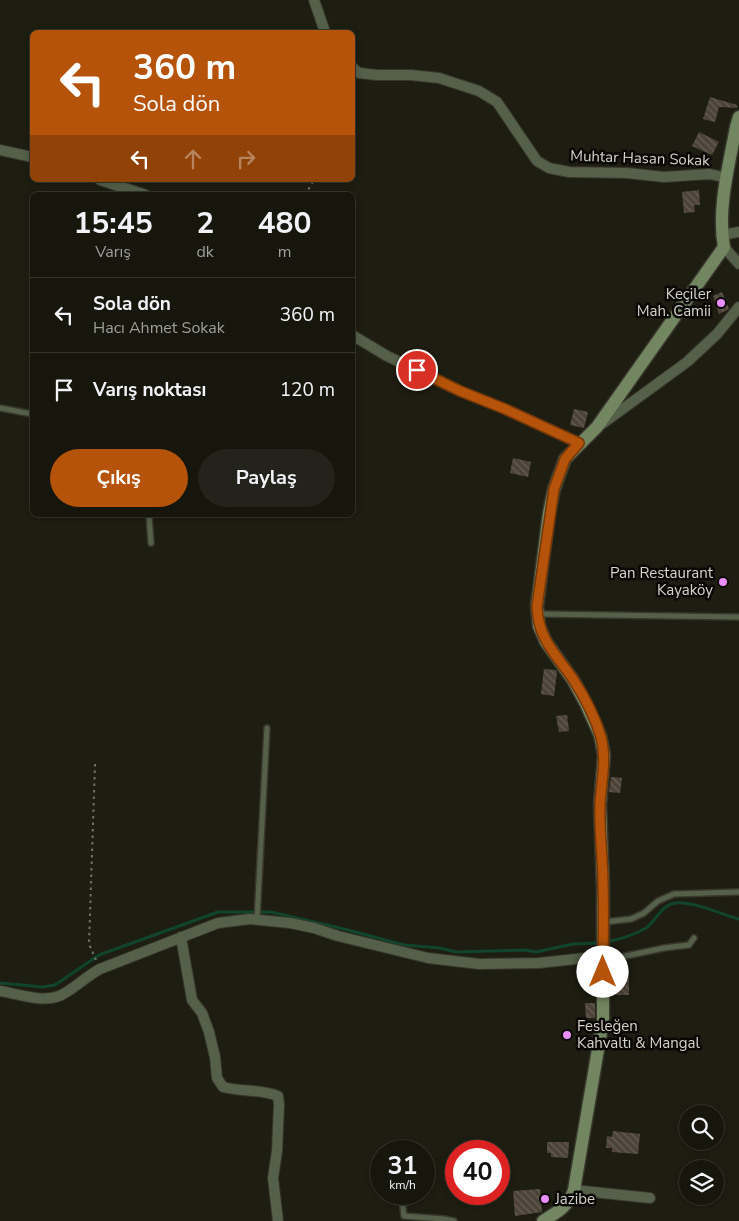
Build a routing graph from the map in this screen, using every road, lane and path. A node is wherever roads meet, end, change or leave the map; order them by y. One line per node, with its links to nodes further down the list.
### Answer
1 (314, 0): 2 (street)
2 (324, 30)
3 (355, 70): 7 (street, Muhtar Hasan Sokak)
4 (739, 117): 7 (street)
5 (0, 150): 6 (street)
6 (30, 157)
7 (727, 178): 11 (street)
8 (106, 182): 9 (street)
9 (137, 192)
10 (739, 232): 11 (street)
11 (723, 241): 12 (street); 17 (street)
12 (739, 264)
13 (739, 308): 17 (street)
14 (355, 337): 18 (street)
15 (0, 408): 16 (lane)
16 (30, 414)
17 (597, 427): 18 (street)
18 (579, 443): 21 (street)
19 (149, 517): 20 (lane)
20 (151, 543)
21 (537, 614): 22 (lane); 27 (street)
22 (739, 616)
23 (267, 728): 26 (lane)
24 (95, 764): 31 (path)
25 (739, 892): 27 (lane)
26 (257, 919): 28 (street); 30 (street)
27 (603, 929): 30 (street)
28 (181, 937): 32 (street); 36 (street)
29 (694, 938): 30 (lane)
30 (603, 954): 33 (street)
31 (98, 964)
32 (0, 991)
33 (574, 1190): 34 (street); 38 (street)
34 (650, 1198)
35 (403, 1205): 37 (lane)
36 (278, 1221)
37 (454, 1221)
38 (543, 1221)

